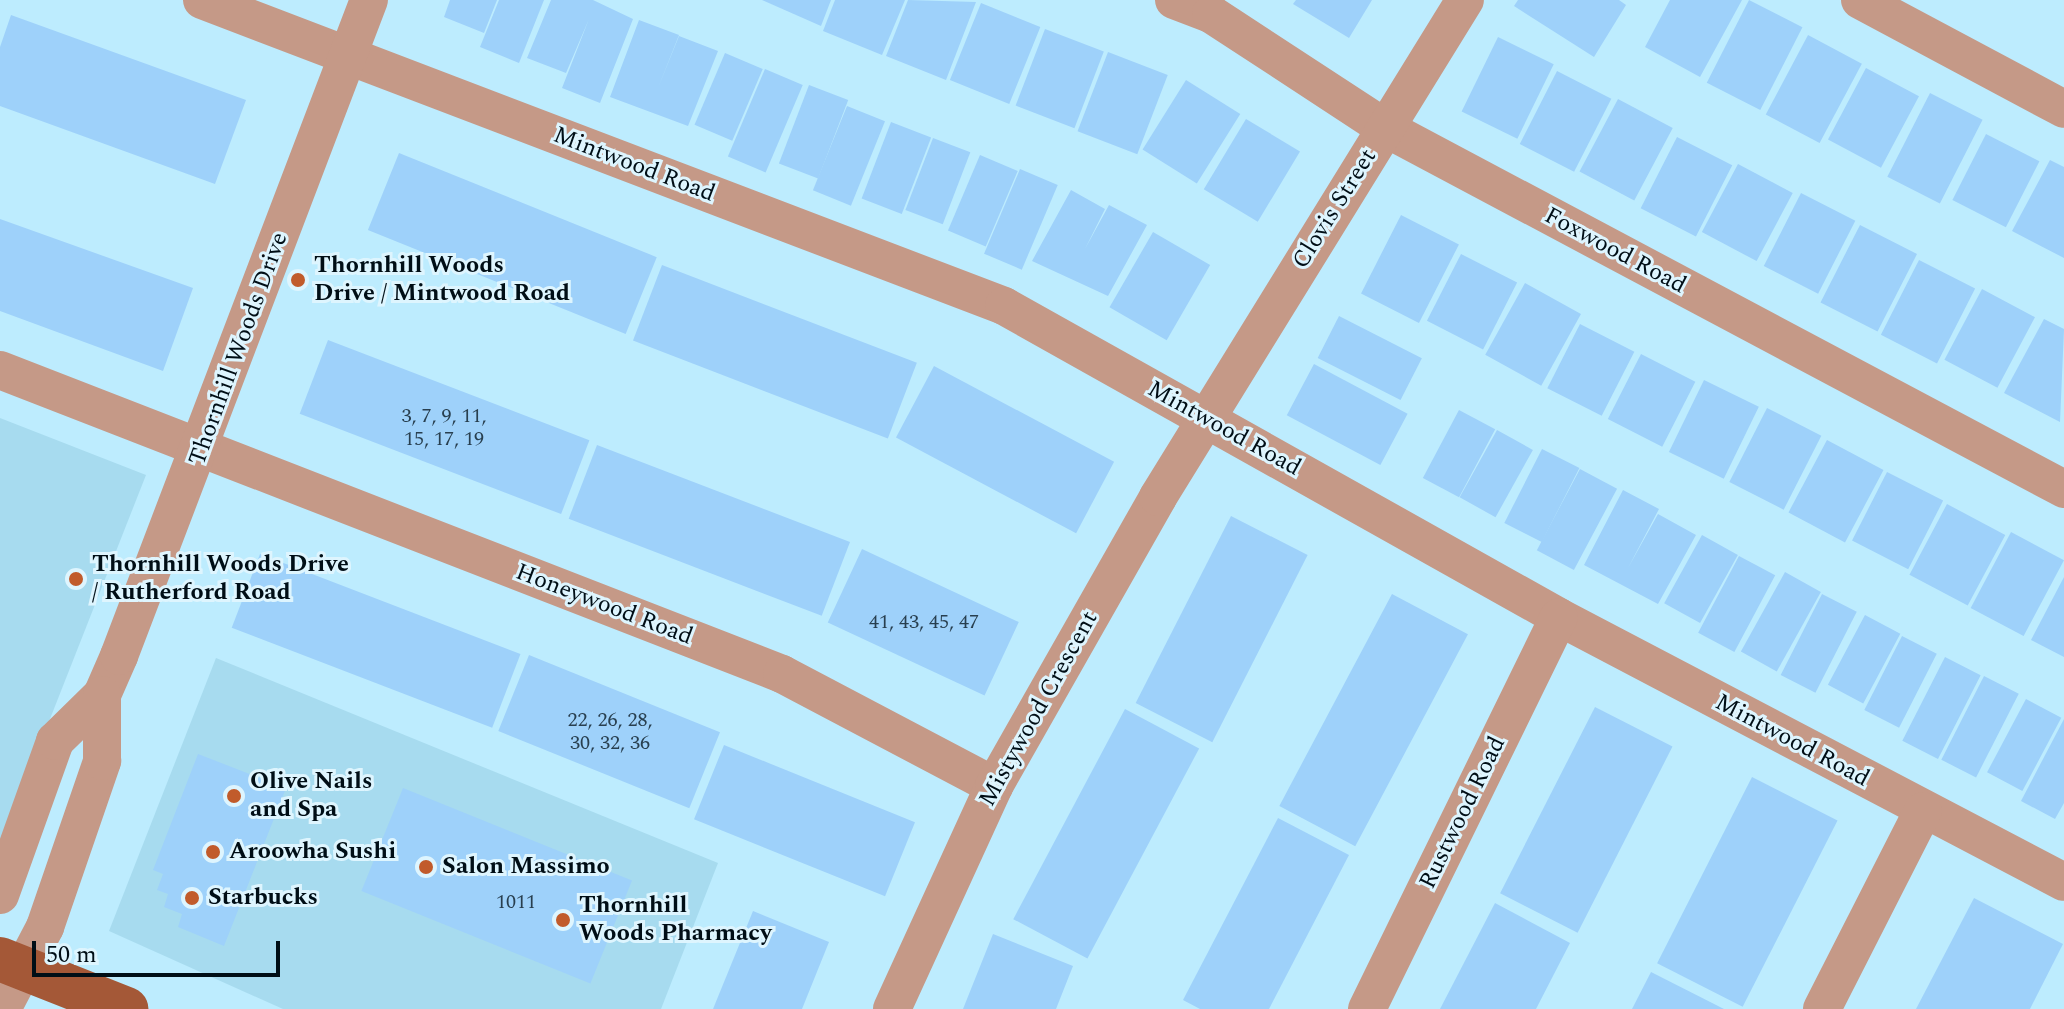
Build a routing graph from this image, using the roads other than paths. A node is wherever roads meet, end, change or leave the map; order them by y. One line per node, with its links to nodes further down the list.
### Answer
1 (202, 0): 6 (street, Mintwood Road)
2 (369, 0): 6 (street, Thornhill Woods Drive)
3 (1174, 0): 8 (street, Foxwood Road)
4 (1465, 0): 8 (street, Clovis Street)
5 (1860, 0): 7 (street)
6 (348, 55): 10 (street, Mintwood Road); 11 (street, Thornhill Woods Drive)
7 (2064, 109)
8 (1387, 129): 10 (street, Clovis Street); 12 (street, Foxwood Road)
9 (0, 370): 11 (street, Honeywood Road)
10 (1203, 418): 13 (street, Mintwood Road); 15 (street, Mistywood Crescent)
11 (202, 449): 14 (street, Thornhill Woods Drive); 15 (street, Honeywood Road)
12 (2064, 489)
13 (1559, 617): 16 (street, Mintwood Road); 23 (street, Rustwood Road)
14 (102, 695): 18 (street, Thornhill Woods Drive); 19 (street, Thornhill Woods Drive)
15 (994, 786): 22 (street, Mistywood Crescent)
16 (1923, 811): 17 (street, Mintwood Road); 24 (street)
17 (2064, 882)
18 (0, 895)
19 (12, 963): 20 (street, Thornhill Woods Drive); 21 (main road)
20 (2, 1009)
21 (126, 1009)
22 (892, 1009)
23 (1367, 1009)
24 (1822, 1009)

